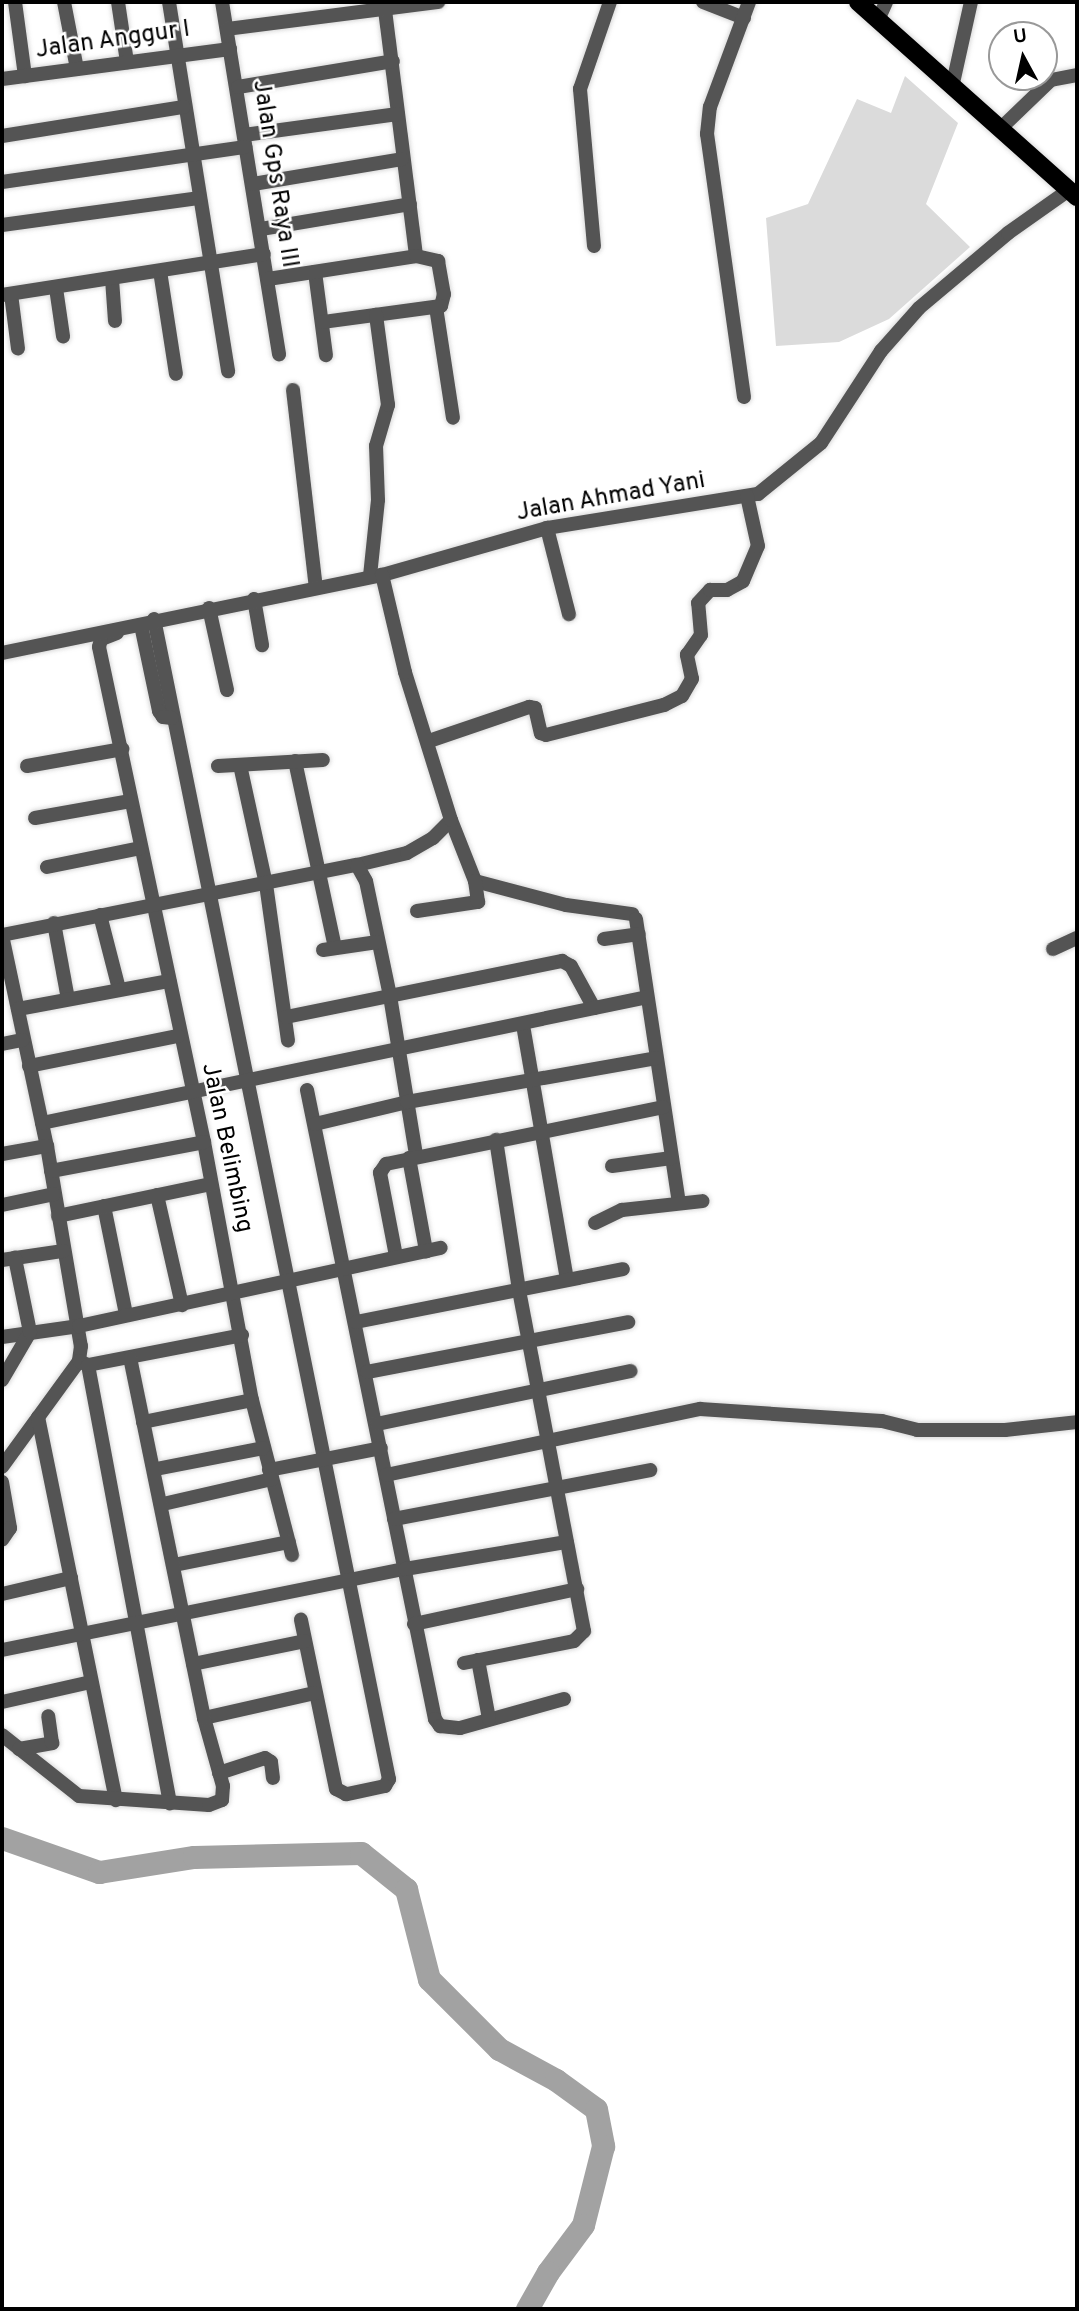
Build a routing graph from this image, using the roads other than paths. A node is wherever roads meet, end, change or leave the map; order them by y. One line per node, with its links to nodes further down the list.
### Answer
1 (15, 2): 22 (street)
2 (64, 2): 20 (street)
3 (118, 2): 19 (street)
4 (169, 2): 17 (street)
5 (222, 2): 15 (street, Jalan Gps Raya III)
6 (438, 2): 12 (street)
7 (610, 2): 40 (street)
8 (703, 2): 14 (street)
9 (749, 2): 14 (street)
10 (859, 2): 13 (main road)
11 (971, 2): 24 (street)
12 (384, 5): 15 (street); 18 (street)
13 (883, 10): 24 (main road)
14 (744, 18): 61 (street)
15 (227, 29): 16 (street, Jalan Gps Raya III)
16 (230, 48): 17 (street, Jalan Anggur I); 25 (street, Jalan Gps Raya III)
17 (177, 56): 19 (street, Jalan Anggur I); 26 (street)
18 (393, 61): 25 (street); 27 (street)
19 (127, 62): 20 (street, Jalan Anggur I)
20 (77, 69): 22 (street, Jalan Anggur I)
21 (1077, 75): 28 (street)
22 (25, 76): 23 (street, Jalan Anggur I)
23 (2, 79)
24 (953, 83): 28 (main road)
25 (238, 87): 30 (street, Jalan Gps Raya III)
26 (184, 107): 29 (street); 31 (street)
27 (398, 114): 30 (street); 32 (street)
28 (1000, 129): 35 (main road)
29 (2, 135)
30 (245, 141): 31 (street); 34 (street, Jalan Gps Raya III)
31 (191, 153): 33 (street); 36 (street)
32 (402, 159): 34 (street); 37 (street)
33 (2, 182)
34 (253, 184): 39 (street, Jalan Gps Raya III)
35 (1073, 193): 63 (street, Jalan Ahmad Yani)
36 (198, 198): 38 (street); 43 (street)
37 (410, 204): 39 (street); 42 (street)
38 (2, 225)
39 (261, 229): 41 (street, Jalan Gps Raya III)
40 (594, 246)
41 (264, 254): 43 (street); 47 (street, Jalan Gps Raya III)
42 (416, 256): 45 (street); 50 (street)
43 (210, 262): 44 (street); 58 (street)
44 (160, 271): 46 (street); 59 (street)
45 (315, 272): 47 (street); 53 (street)
46 (112, 279): 48 (street); 52 (street)
47 (268, 279): 56 (street, Jalan Gps Raya III)
48 (55, 288): 49 (street); 54 (street)
49 (7, 295): 55 (street)
50 (436, 307): 51 (street); 62 (street)
51 (376, 315): 53 (street); 65 (street)
52 (115, 321)
53 (322, 322): 57 (street)
54 (63, 336)
55 (18, 349)
56 (279, 354)
57 (326, 355)
58 (228, 371)
59 (176, 374)
60 (293, 390): 66 (street)
61 (744, 397)
62 (453, 418)
63 (747, 496): 64 (street, Jalan Ahmad Yani); 74 (street)
64 (547, 528): 65 (street, Jalan Ahmad Yani); 69 (street)
65 (376, 575): 66 (street, Jalan Ahmad Yani); 74 (street)
66 (316, 588): 67 (street, Jalan Ahmad Yani)
67 (254, 599): 68 (street, Jalan Ahmad Yani); 71 (street)
68 (209, 608): 70 (street, Jalan Ahmad Yani); 73 (street)
69 (569, 614)
70 (150, 626): 72 (street, Jalan Ahmad Yani); 75 (street, Jalan Belimbing); 90 (street)
71 (262, 645)
72 (2, 653)
73 (227, 690)
74 (429, 741): 83 (street)
75 (122, 749): 79 (street); 81 (street, Jalan Belimbing)
76 (323, 760): 77 (street)
77 (295, 761): 78 (street); 87 (street)
78 (240, 765): 80 (street); 89 (street)
79 (27, 766)
80 (218, 766)
81 (130, 801): 82 (street); 84 (street, Jalan Belimbing)
82 (35, 818)
83 (451, 820): 85 (street); 88 (street)
84 (140, 848): 86 (street); 91 (street, Jalan Belimbing)
85 (357, 865): 87 (street); 99 (street)
86 (47, 867)
87 (321, 873): 89 (street); 99 (street)
88 (475, 881): 92 (street); 95 (street)
89 (266, 884): 90 (street); 108 (street)
90 (212, 892): 91 (street); 117 (street)
91 (154, 905): 93 (street); 101 (street, Jalan Belimbing)
92 (417, 911)
93 (100, 915): 94 (street); 102 (street)
94 (54, 923): 96 (street); 105 (street)
95 (639, 934): 98 (street); 104 (street)
96 (2, 935): 107 (street)
97 (1077, 938): 100 (street)
98 (604, 939)
99 (377, 942): 103 (street)
100 (1053, 949)
101 (169, 981): 102 (street); 110 (street, Jalan Belimbing)
102 (119, 989): 105 (street)
103 (390, 996): 106 (street); 108 (street); 114 (street)
104 (647, 997): 106 (street); 115 (street)
105 (68, 999): 107 (street)
106 (594, 1008): 109 (street)
107 (18, 1009): 111 (street)
108 (286, 1017): 112 (street)
109 (523, 1025): 114 (street); 118 (street)
110 (178, 1036): 116 (street); 120 (street, Jalan Belimbing)
111 (23, 1040): 113 (street); 116 (street)
112 (288, 1040)
113 (2, 1044)
114 (396, 1052): 117 (street); 121 (street)
115 (656, 1058): 118 (street); 122 (street)
116 (29, 1066): 123 (street)
117 (246, 1078): 120 (street); 150 (street)
118 (532, 1079): 121 (street); 125 (street)
119 (306, 1090): 124 (street)
120 (191, 1091): 123 (street); 127 (street, Jalan Belimbing)
121 (407, 1102): 124 (street); 130 (street)
122 (663, 1107): 125 (street); 131 (street)
123 (42, 1124): 128 (street)
124 (315, 1124): 148 (street)
125 (543, 1132): 126 (street); 151 (street)
126 (496, 1140): 130 (street); 152 (street)
127 (204, 1142): 133 (street); 134 (street, Jalan Belimbing)
128 (47, 1146): 129 (street); 133 (street)
129 (2, 1154)
130 (413, 1156): 145 (street); 146 (street)
131 (671, 1158): 132 (street); 138 (street)
132 (612, 1166)
133 (51, 1171): 135 (street)
134 (211, 1184): 136 (street); 153 (street, Jalan Belimbing)
135 (54, 1194): 139 (street); 141 (street)
136 (157, 1195): 140 (street); 154 (street)
137 (703, 1201): 138 (street)
138 (679, 1203): 142 (street)
139 (2, 1205)
140 (104, 1206): 141 (street); 155 (street)
141 (58, 1216): 144 (street)
142 (595, 1223)
143 (441, 1248): 145 (street)
144 (63, 1251): 147 (street); 158 (street)
145 (426, 1251): 146 (street)
146 (396, 1256): 148 (street)
147 (9, 1259): 159 (street)
148 (344, 1266): 150 (street); 156 (street)
149 (623, 1269): 151 (street)
150 (286, 1279): 153 (street); 177 (street)
151 (567, 1279): 152 (street)
152 (519, 1290): 156 (street); 162 (street)
153 (233, 1292): 154 (street); 160 (street, Jalan Belimbing)
154 (182, 1305): 155 (street)
155 (126, 1314): 158 (street)
156 (355, 1321): 166 (street)
157 (628, 1322): 162 (street)
158 (79, 1326): 159 (street); 164 (street)
159 (30, 1332): 161 (street); 167 (street)
160 (242, 1335): 163 (street); 169 (street, Jalan Belimbing)
161 (2, 1337)
162 (528, 1339): 166 (street); 168 (street)
163 (130, 1359): 164 (street); 171 (street)
164 (83, 1363): 170 (street); 197 (street)
165 (631, 1371): 168 (street)
166 (368, 1372): 173 (street)
167 (2, 1380)
168 (538, 1391): 173 (street); 174 (street)
169 (252, 1400): 171 (street); 175 (street, Jalan Belimbing)
170 (38, 1417): 178 (street); 191 (street)
171 (143, 1422): 179 (street)
172 (1077, 1422): 174 (street)
173 (377, 1424): 176 (street)
174 (548, 1440): 182 (street); 184 (street)
175 (263, 1448): 179 (street); 181 (street, Jalan Belimbing)
176 (381, 1448): 177 (street); 182 (street)
177 (322, 1461): 181 (street); 192 (street)
178 (2, 1467)
179 (156, 1469): 185 (street)
180 (650, 1470): 184 (street)
181 (270, 1475): 185 (street); 189 (street, Jalan Belimbing)
182 (386, 1475): 186 (street)
183 (2, 1482): 187 (street)
184 (558, 1489): 186 (street); 188 (street)
185 (163, 1504): 189 (street)
186 (394, 1519): 190 (street)
187 (2, 1540)
188 (567, 1542): 190 (street); 193 (street)
189 (174, 1565): 195 (street)
190 (405, 1569): 192 (street); 198 (street)
191 (71, 1578): 194 (street); 199 (street)
192 (348, 1581): 195 (street); 204 (street)
193 (578, 1588): 198 (street); 209 (street)
194 (2, 1594)
195 (182, 1613): 197 (street); 202 (street)
196 (301, 1620): 200 (street)
197 (136, 1624): 199 (street); 215 (street)
198 (414, 1624): 209 (street)
199 (82, 1635): 201 (street); 203 (street)
200 (305, 1641): 202 (street); 204 (street)
201 (2, 1650)
202 (193, 1664): 208 (street)
203 (91, 1682): 206 (street); 214 (street)
204 (315, 1693): 208 (street)
205 (564, 1699): 209 (street)
206 (2, 1702)
207 (48, 1716): 211 (street)
208 (204, 1718): 212 (street)
209 (489, 1719)
210 (2, 1735): 211 (street)
211 (19, 1749): 214 (street)
212 (219, 1773): 213 (street); 215 (street)
213 (273, 1778)
214 (116, 1800): 215 (street)
215 (170, 1803)

